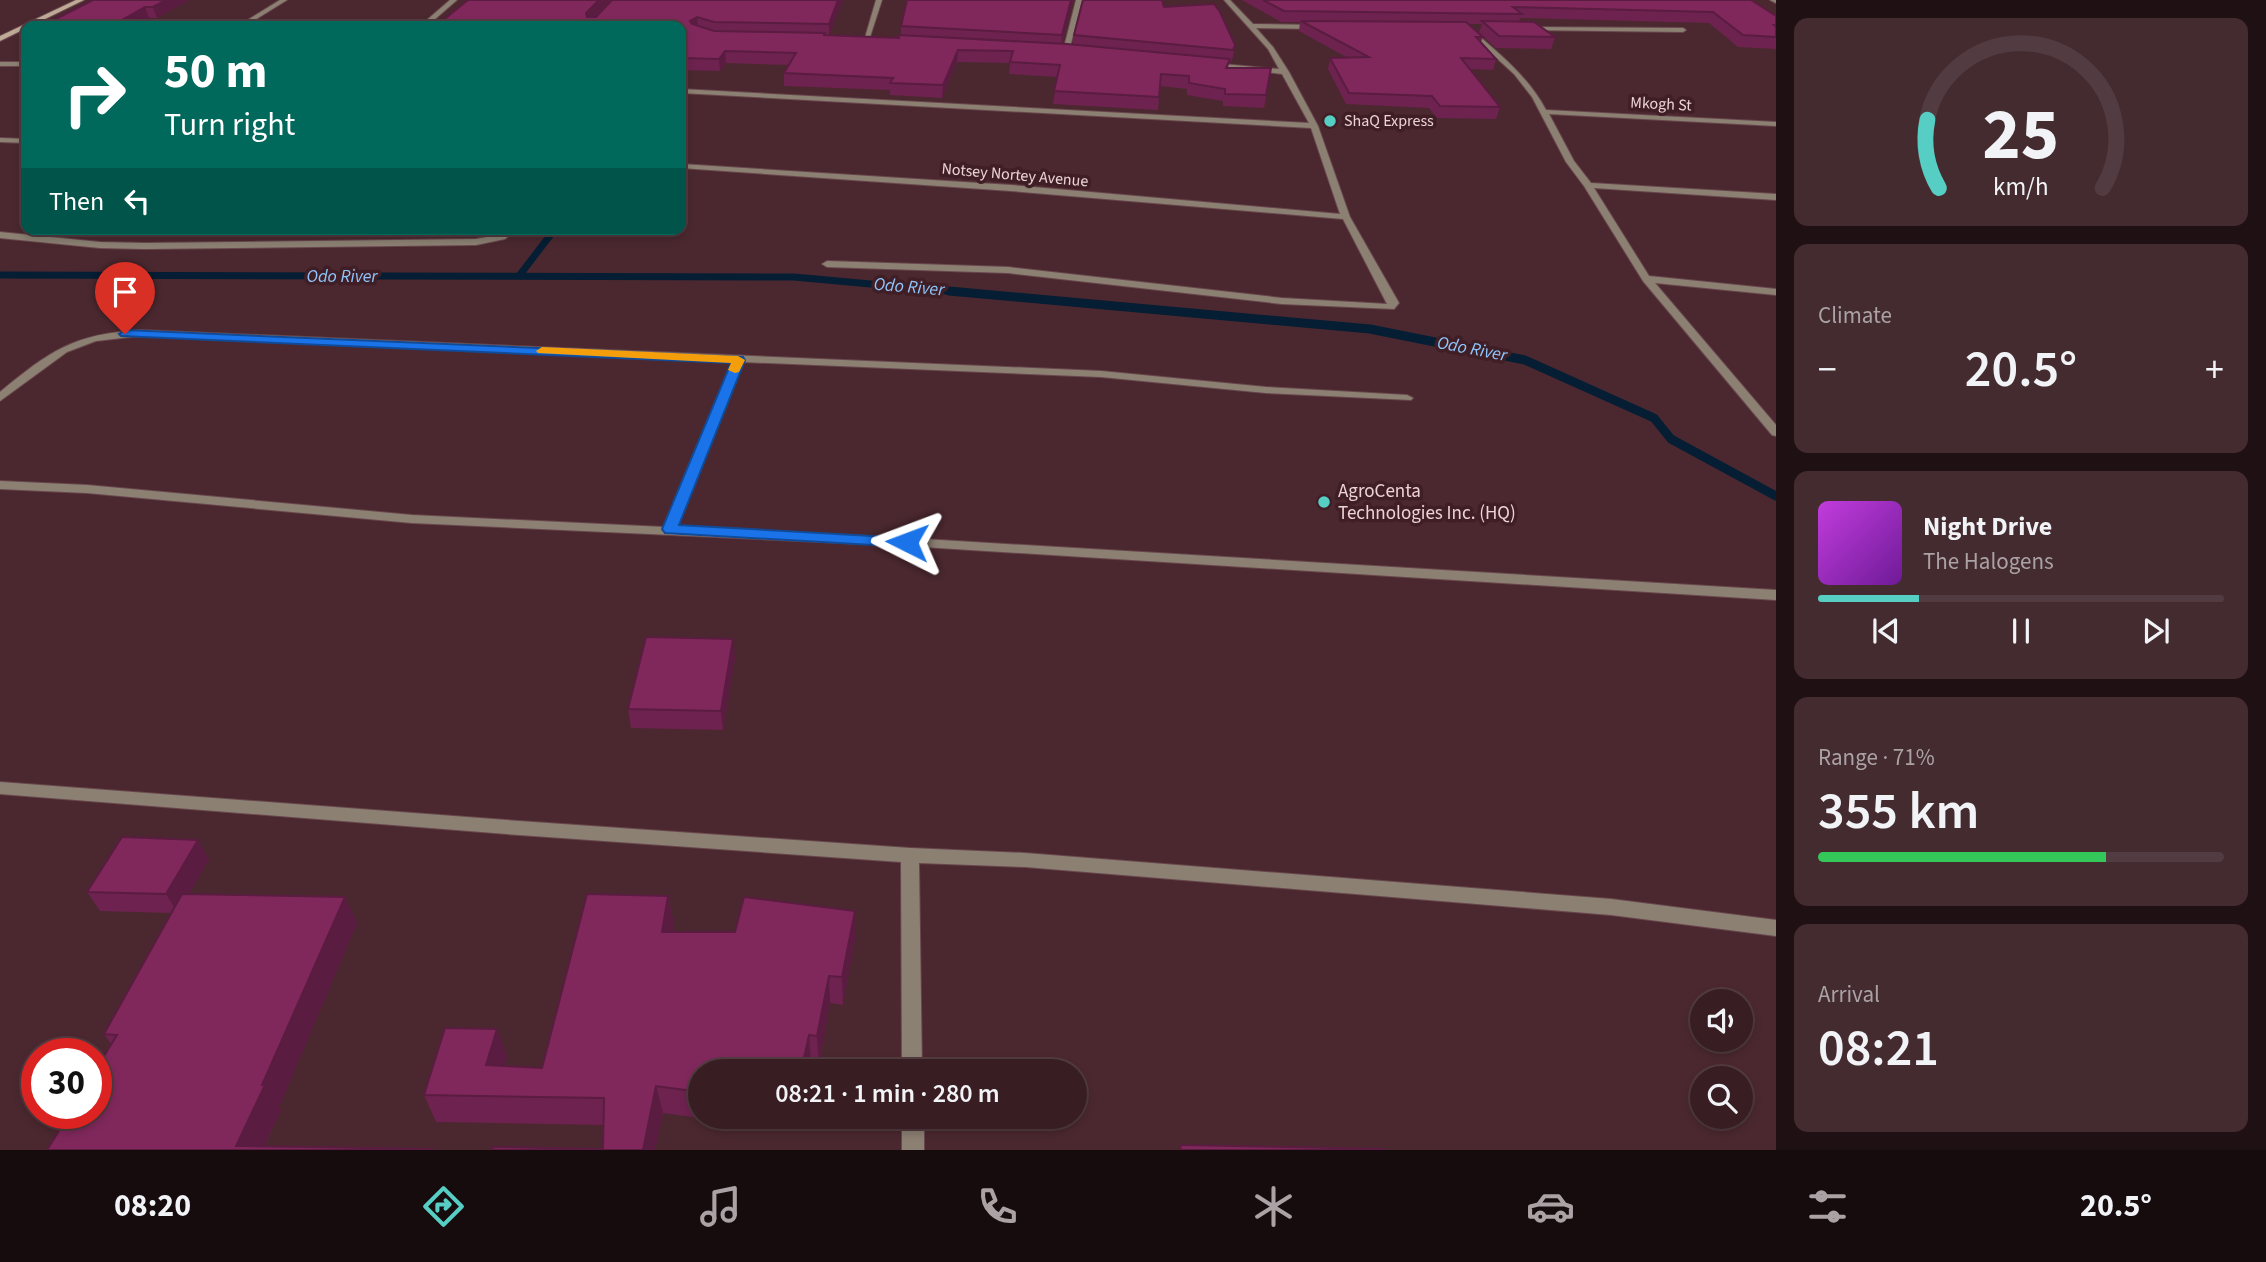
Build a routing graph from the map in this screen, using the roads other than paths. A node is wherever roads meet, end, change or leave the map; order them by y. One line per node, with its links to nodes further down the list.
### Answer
1 (81, 0): 7 (main road)
2 (284, 0): 8 (street)
3 (454, 0): 9 (street)
4 (878, 0): 20 (street)
5 (1079, 0): 23 (street)
6 (1227, 0): 10 (street)
7 (37, 21)
8 (249, 21)
9 (429, 21)
10 (1253, 26): 11 (street); 28 (street)
11 (1334, 27)
12 (1454, 28): 14 (street)
13 (21, 29): 18 (main road)
14 (1467, 29): 15 (street); 30 (street)
15 (1480, 29)
16 (1520, 29): 17 (street)
17 (1683, 30)
18 (0, 39)
19 (853, 40): 20 (street)
20 (866, 40): 21 (street)
21 (880, 41)
22 (1053, 50): 23 (street)
23 (1066, 51): 24 (street)
24 (1079, 52)
25 (1198, 63): 28 (street)
26 (0, 64): 27 (street)
27 (21, 64)
28 (1286, 72): 32 (street)
29 (686, 91): 32 (street)
30 (1545, 112): 31 (street, Mkogh St); 36 (street)
31 (1776, 124)
32 (1314, 126): 38 (street)
33 (0, 140): 34 (street)
34 (21, 141)
35 (686, 166): 38 (street, Notsey Nortey Avenue)
36 (1588, 185): 37 (street); 42 (street)
37 (1776, 197)
38 (1346, 217): 41 (street)
39 (0, 235): 40 (street)
40 (505, 235)
41 (827, 264)
42 (1646, 279): 43 (street); 47 (street)
43 (1776, 292)
44 (738, 360): 45 (street); 46 (street); 49 (street)
45 (0, 398)
46 (1407, 398)
47 (1776, 432)
48 (0, 485): 49 (street)
49 (670, 529): 50 (street)
50 (1776, 595)
51 (0, 788): 52 (street)
52 (910, 855): 53 (street); 54 (street)
53 (1776, 928)
54 (912, 1059)
55 (913, 1129): 56 (street)
56 (913, 1150)

